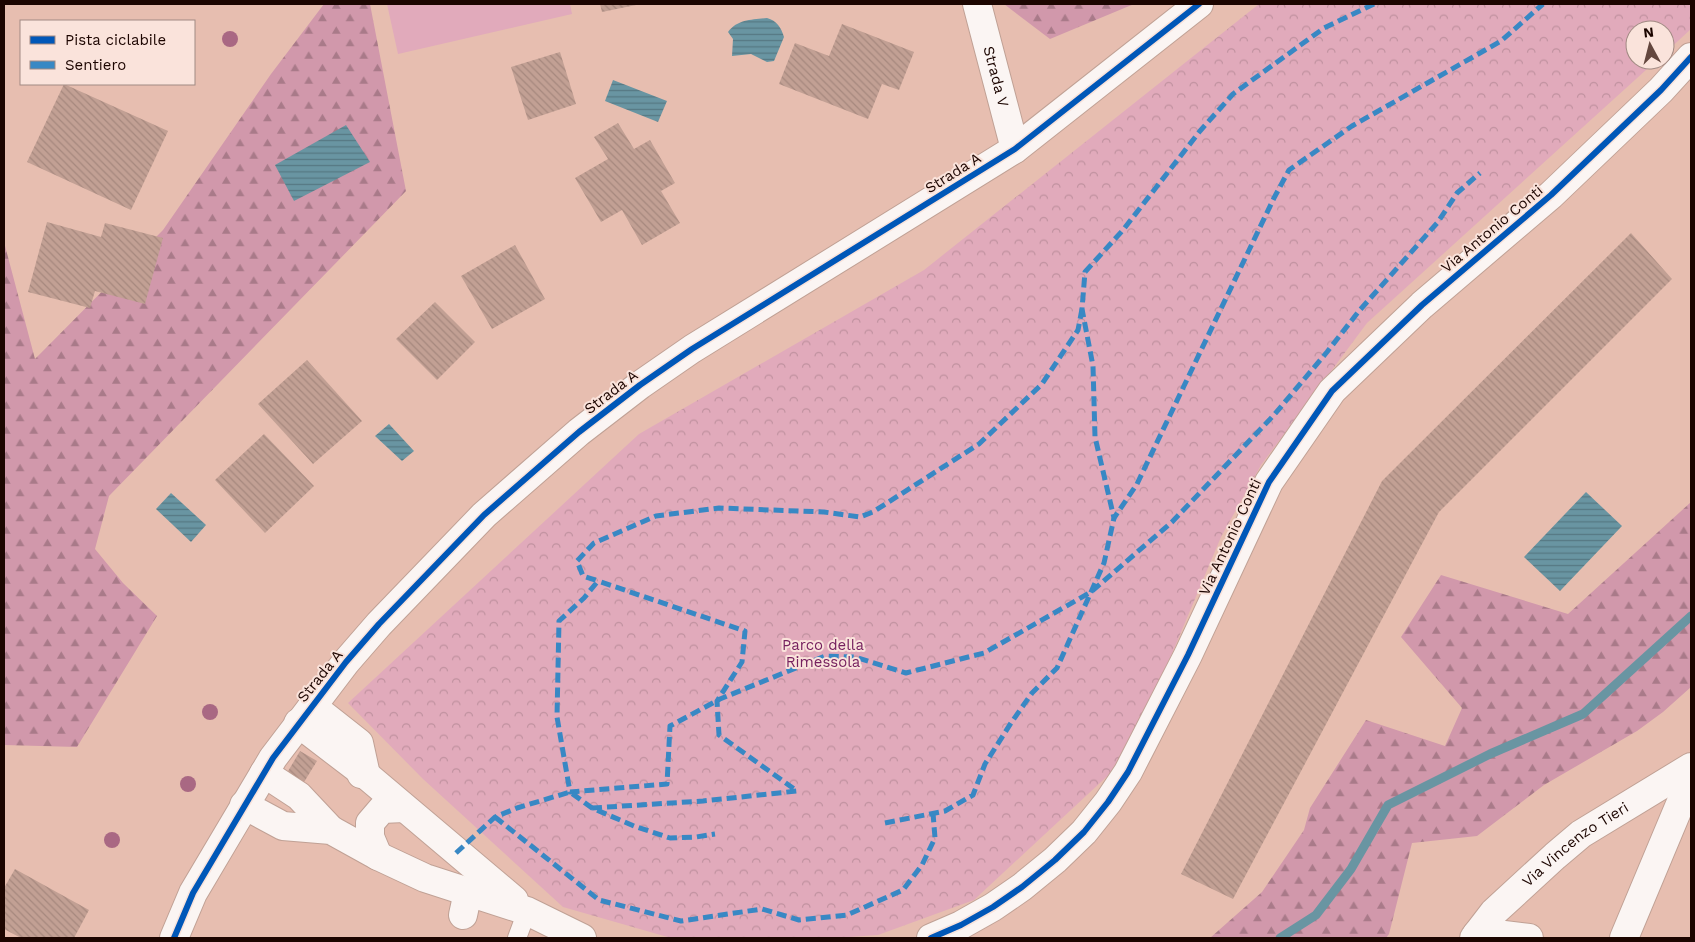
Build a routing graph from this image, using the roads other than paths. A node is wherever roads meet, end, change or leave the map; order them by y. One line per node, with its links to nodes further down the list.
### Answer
1 (977, 4): 4 (street, Strada V)
2 (1199, 4): 4 (street, Strada A)
3 (1691, 57): 18 (street, Via Antonio Conti)
4 (1015, 149): 5 (street, Strada A)
5 (299, 722): 7 (street); 7 (street); 9 (street, Strada A)
6 (1691, 767): 14 (street, Via Vincenzo Tieri)
7 (366, 775): 10 (street)
8 (1691, 778): 20 (street)
9 (255, 787): 11 (street); 11 (street); 15 (street, Strada A)
10 (404, 808): 12 (street); 13 (street)
11 (331, 830): 12 (street)
12 (378, 856): 13 (street)
13 (527, 911): 16 (lane); 17 (street)
14 (1475, 936): 19 (street)
15 (174, 938)
16 (517, 938)
17 (582, 938)
18 (931, 938)
19 (1529, 938)
20 (1624, 938)

